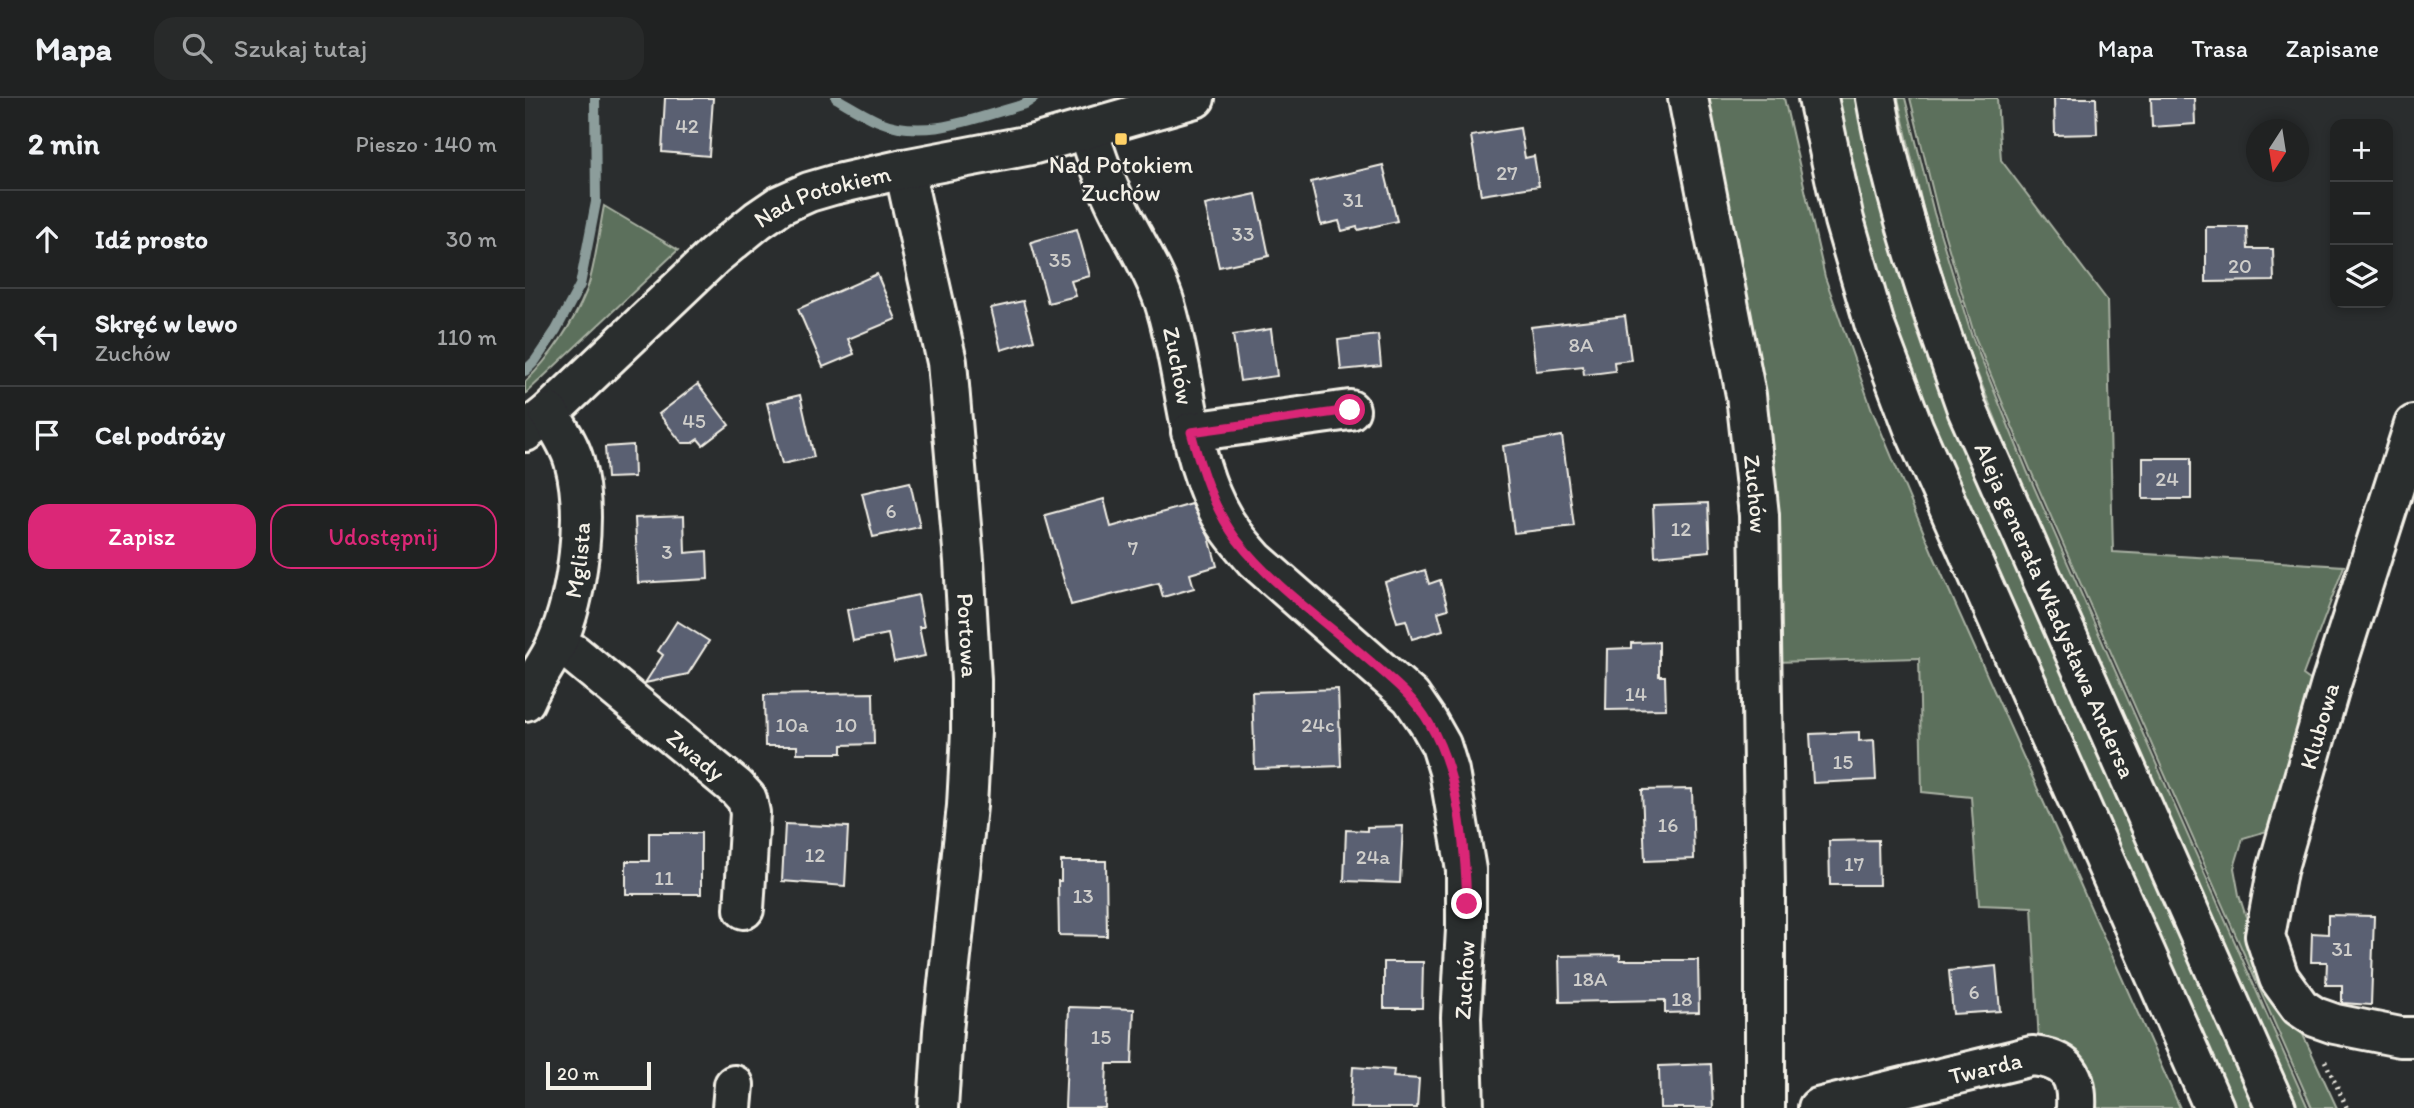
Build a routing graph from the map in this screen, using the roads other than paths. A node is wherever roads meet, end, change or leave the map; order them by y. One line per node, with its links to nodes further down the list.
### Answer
1 (1195, 98): 5 (street, Nad Potokiem)
2 (1688, 98): 17 (street, Zuchów)
3 (1876, 103): 21 (street, Aleja generała Władysława Andersa)
4 (1819, 106): 20 (street)
5 (1088, 130): 6 (street, Nad Potokiem); 10 (street, Zuchów)
6 (904, 169): 8 (street, Nad Potokiem); 15 (street, Portowa)
7 (1350, 410): 10 (street)
8 (537, 423): 11 (street, Mglista)
9 (2414, 425): 14 (street, Klubowa)
10 (1191, 432): 16 (street, Zuchów)
11 (556, 646): 12 (street, Mglista); 13 (street, Zwady)
12 (525, 701)
13 (744, 909)
14 (2414, 1037)
15 (938, 1108)
16 (1464, 1108)
17 (1765, 1108)
18 (1818, 1108): 19 (street, Twarda)
19 (2076, 1108)
20 (2214, 1108)
21 (2276, 1108)

